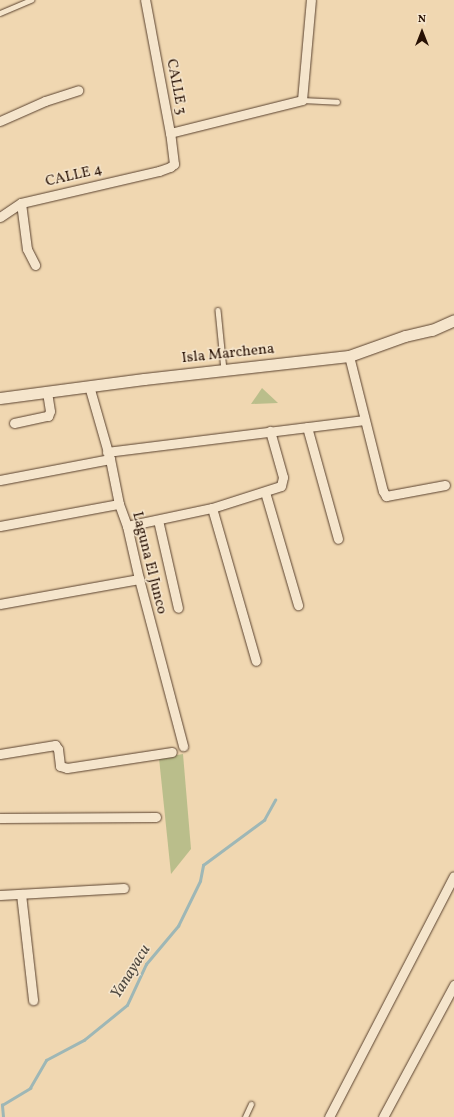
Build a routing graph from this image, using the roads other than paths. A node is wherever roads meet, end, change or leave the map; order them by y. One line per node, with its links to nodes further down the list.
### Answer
1 (31, 0): 4 (lane)
2 (145, 0): 9 (street, CALLE 3)
3 (311, 0): 6 (street)
4 (0, 13)
5 (78, 90): 8 (street)
6 (302, 100): 7 (lane); 9 (street)
7 (337, 102)
8 (0, 121)
9 (170, 133): 10 (street, CALLE 3)
10 (159, 171): 11 (street, CALLE 4)
11 (21, 203): 12 (street, CALLE 4); 13 (street)
12 (0, 217)
13 (35, 265)
14 (218, 310): 17 (lane)
15 (454, 320): 16 (street, Isla Marchena)
16 (349, 356): 17 (street, Isla Marchena); 21 (street)
17 (224, 370): 18 (street, Isla Marchena)
18 (89, 386): 19 (street, Isla Marchena); 25 (street, Laguna El Junco)
19 (47, 392): 20 (street, Isla Marchena); 22 (street)
20 (0, 398)
21 (364, 420): 23 (street); 27 (street)
22 (14, 423)
23 (308, 427): 24 (street); 34 (street)
24 (270, 431): 25 (street); 28 (street)
25 (108, 456): 26 (street); 29 (street, Laguna El Junco)
26 (0, 480)
27 (445, 485)
28 (265, 492): 30 (street); 37 (street)
29 (119, 504): 32 (street); 33 (street, Laguna El Junco)
30 (212, 508): 31 (street); 39 (street)
31 (158, 520): 33 (street); 38 (street)
32 (0, 526)
33 (127, 526): 35 (street, Laguna El Junco)
34 (338, 538)
35 (139, 579): 36 (street); 40 (street, Laguna El Junco)
36 (0, 604)
37 (298, 605)
38 (178, 608)
39 (256, 660)
40 (184, 746)
41 (172, 752): 42 (street)
42 (0, 754)
43 (156, 817): 44 (street)
44 (0, 818)
45 (454, 876): 53 (street)
46 (124, 888): 47 (street)
47 (21, 894): 48 (street); 50 (street)
48 (0, 895)
49 (454, 985): 54 (street)
50 (33, 1000)
51 (251, 1104): 52 (lane)
52 (245, 1117)
53 (329, 1117)
54 (383, 1117)

